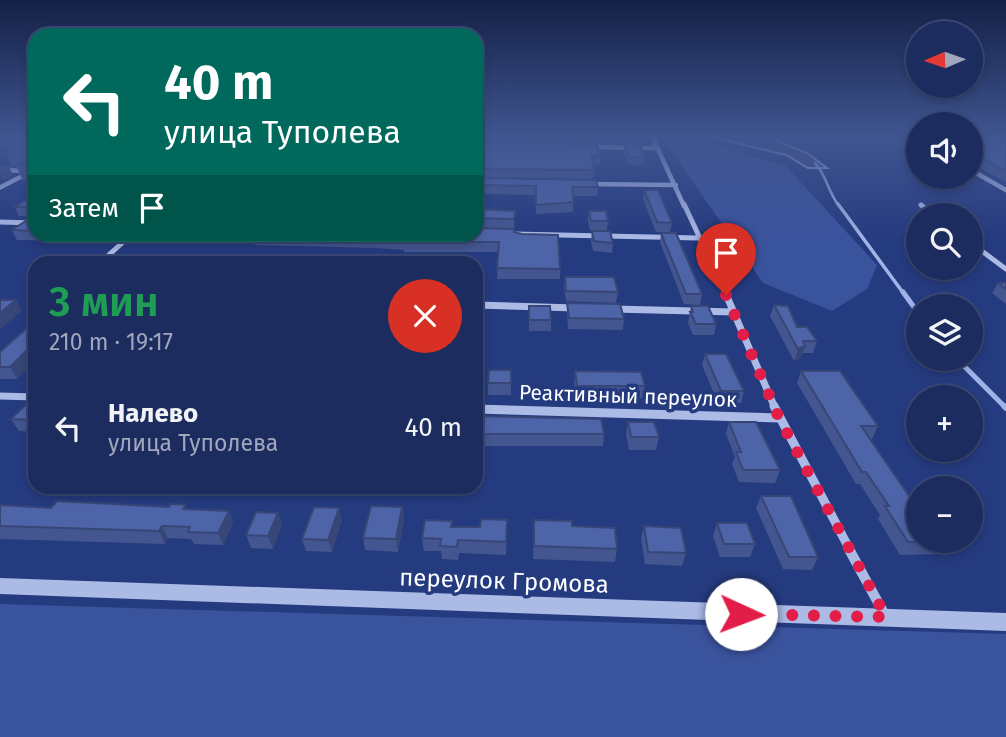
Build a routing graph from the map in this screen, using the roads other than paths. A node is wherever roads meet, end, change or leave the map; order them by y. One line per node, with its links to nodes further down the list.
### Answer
1 (668, 170): 5 (street)
2 (28, 173): 6 (street)
3 (983, 177): 7 (street)
4 (583, 184): 5 (street)
5 (676, 185): 11 (street)
6 (0, 188)
7 (1006, 190)
8 (0, 222): 9 (street)
9 (28, 223)
10 (504, 234): 11 (street)
11 (698, 238): 19 (street)
12 (123, 242): 14 (street)
13 (983, 252): 15 (street)
14 (108, 256)
15 (1006, 269)
16 (483, 305): 17 (street)
17 (585, 308)
18 (598, 309): 19 (street)
19 (734, 312): 23 (street)
20 (0, 396): 21 (street)
21 (28, 397)
22 (483, 409): 23 (street, Реактивный переулок)
23 (779, 418): 25 (street)
24 (0, 586): 25 (street, переулок Громова)
25 (886, 617): 26 (street, переулок Громова)
26 (1006, 622)

